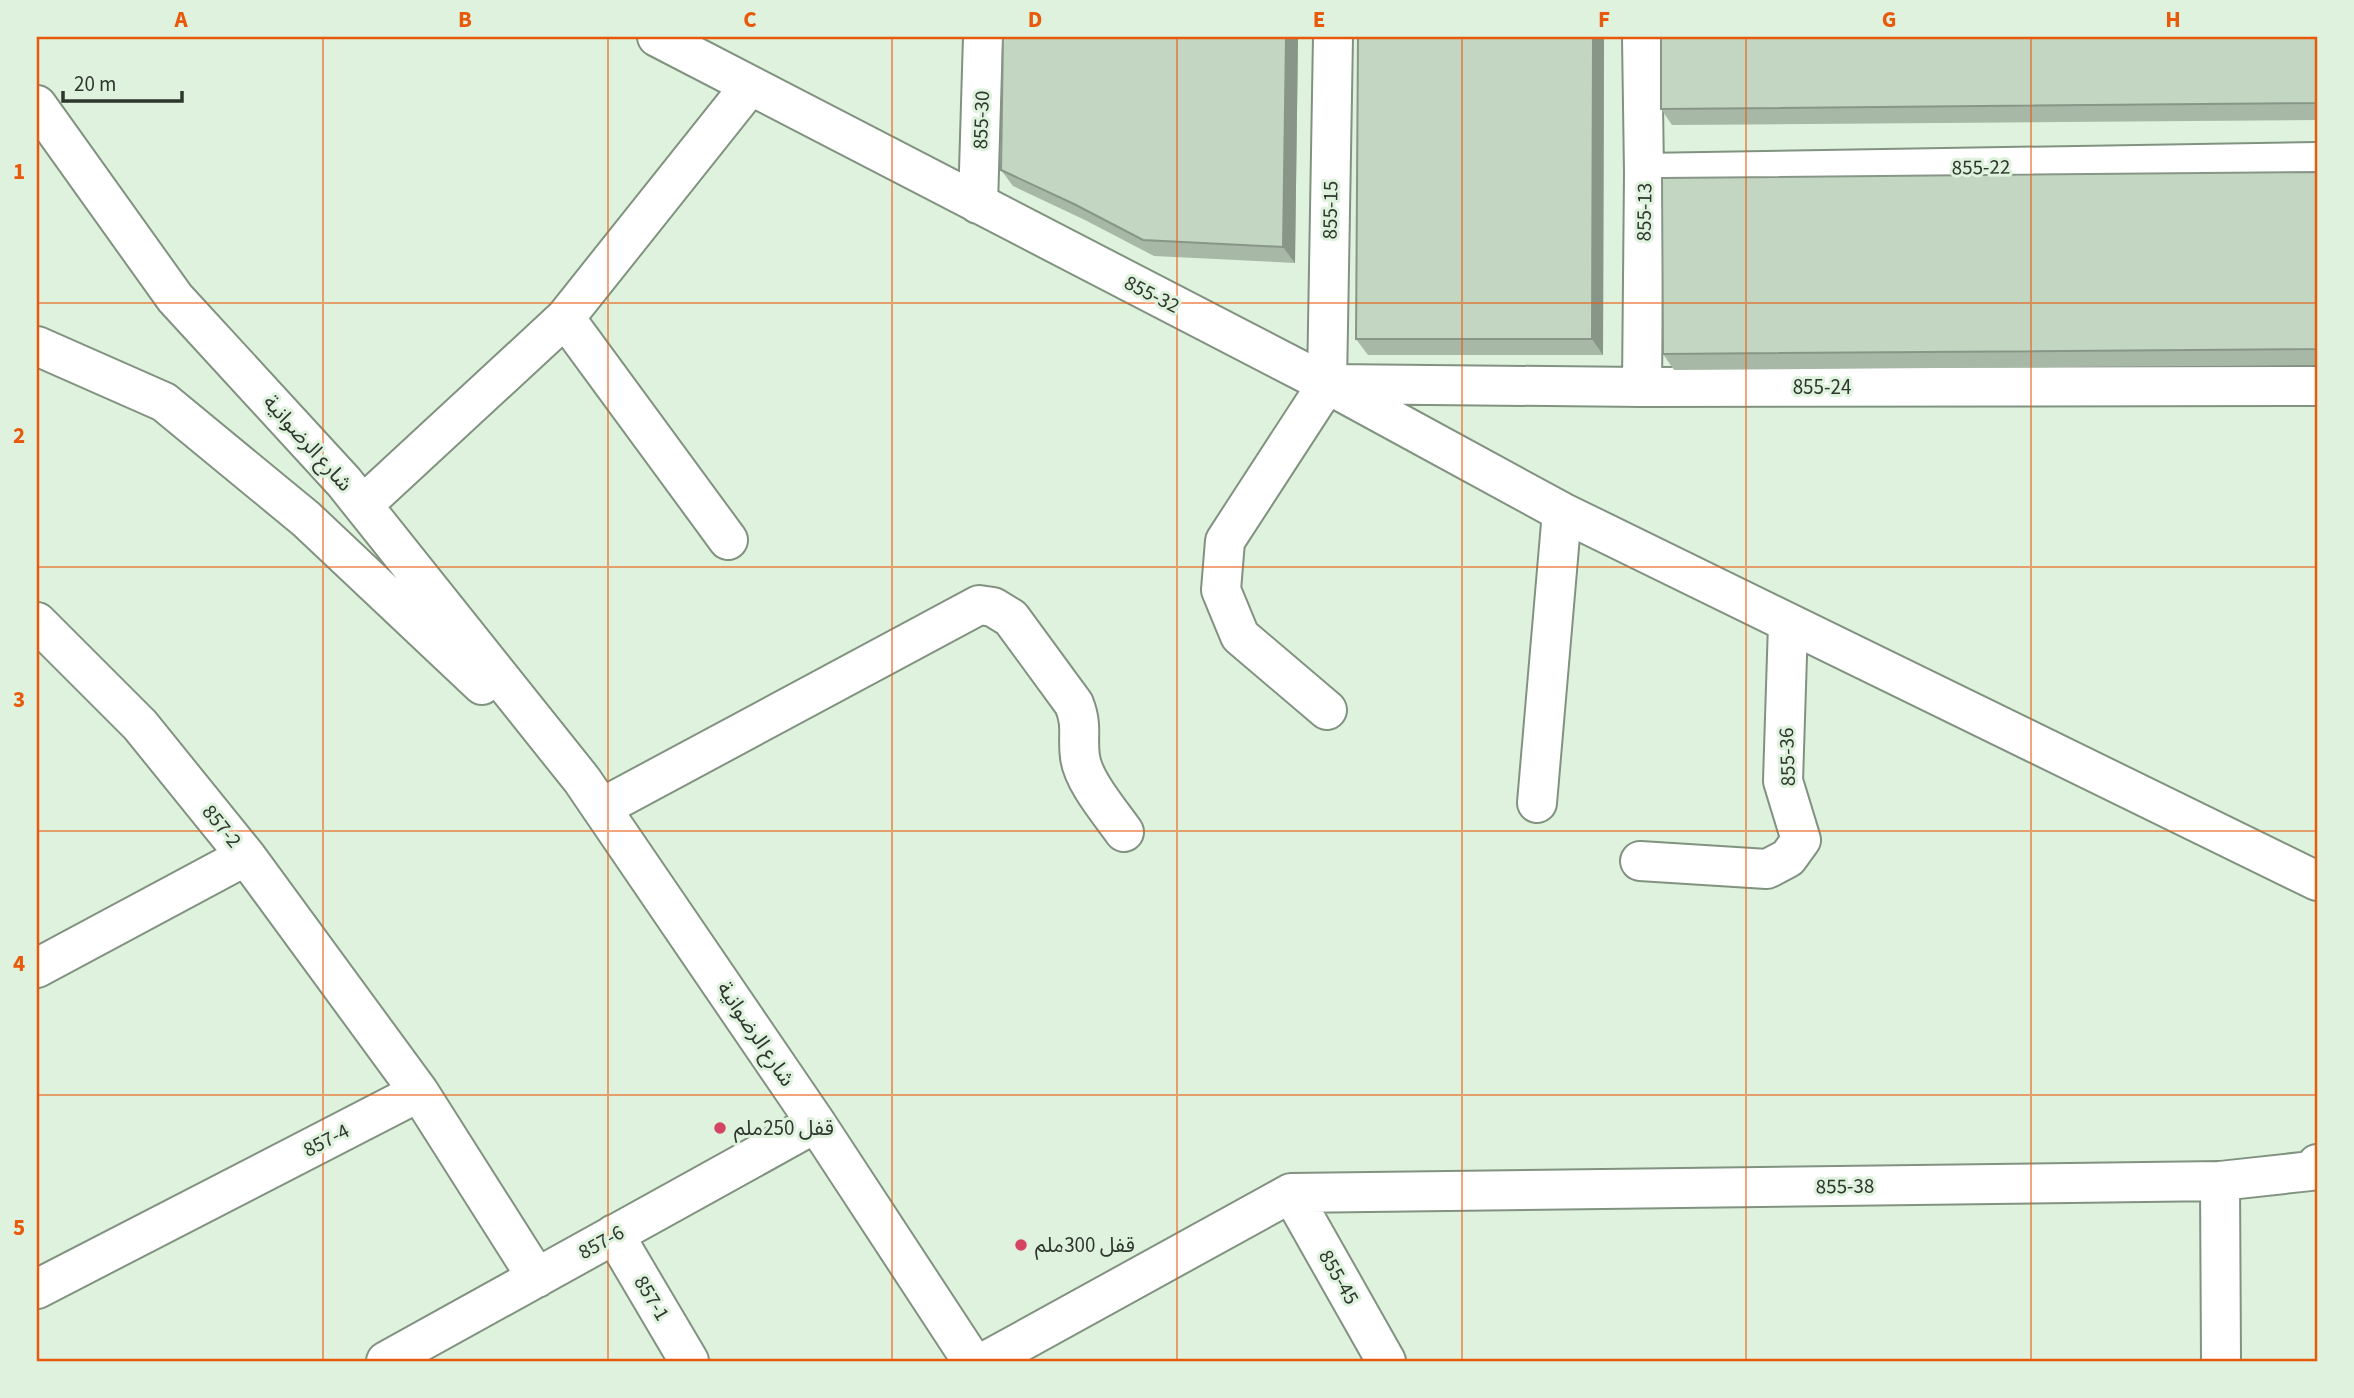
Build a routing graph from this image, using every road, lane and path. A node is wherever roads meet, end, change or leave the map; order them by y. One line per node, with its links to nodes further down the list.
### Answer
1 (657, 37): 5 (street, 855-32)
2 (983, 37): 9 (street, 855-30)
3 (1333, 37): 12 (street, 855-15)
4 (1642, 37): 8 (street, 855-13)
5 (749, 87): 9 (street, 855-32); 10 (street)
6 (37, 105): 15 (street, شارع الرضوانية)
7 (2317, 162): 8 (street, 855-22)
8 (1644, 173): 14 (street, 855-13)
9 (978, 204): 12 (street, 855-32)
10 (565, 318): 15 (street); 17 (street)
11 (37, 346): 21 (street, شارع الرضوانية)
12 (1326, 384): 14 (street, 855-24); 16 (street, 855-32); 20 (street)
13 (2317, 386): 14 (street, 855-24)
14 (1642, 387)
15 (363, 505): 21 (street, شارع الرضوانية)
16 (1562, 512): 19 (street, 855-32); 22 (street)
17 (728, 540)
18 (37, 622): 24 (street, 857-2)
19 (1788, 624): 25 (street, 855-36); 26 (street, 855-32)
20 (1326, 709)
21 (592, 794): 23 (street); 29 (street, شارع الرضوانية)
22 (1537, 803)
23 (1124, 832)
24 (246, 856): 27 (street, 857-2); 28 (street)
25 (1640, 860)
26 (2317, 881)
27 (37, 968)
28 (419, 1092): 34 (street); 35 (street, 857-4)
29 (816, 1123): 33 (street, 857-6); 38 (street, شارع الرضوانية)
30 (2317, 1164): 31 (street, 855-38)
31 (2220, 1181): 32 (street, 855-38); 41 (street)
32 (1291, 1194): 39 (street); 40 (street, 855-45)
33 (614, 1234): 34 (street, 857-6); 37 (street, 857-1)
34 (537, 1278): 36 (street, 857-6)
35 (37, 1289)
36 (400, 1358)
37 (689, 1361)
38 (972, 1361)
39 (986, 1361)
40 (1386, 1361)
41 (2221, 1361)

